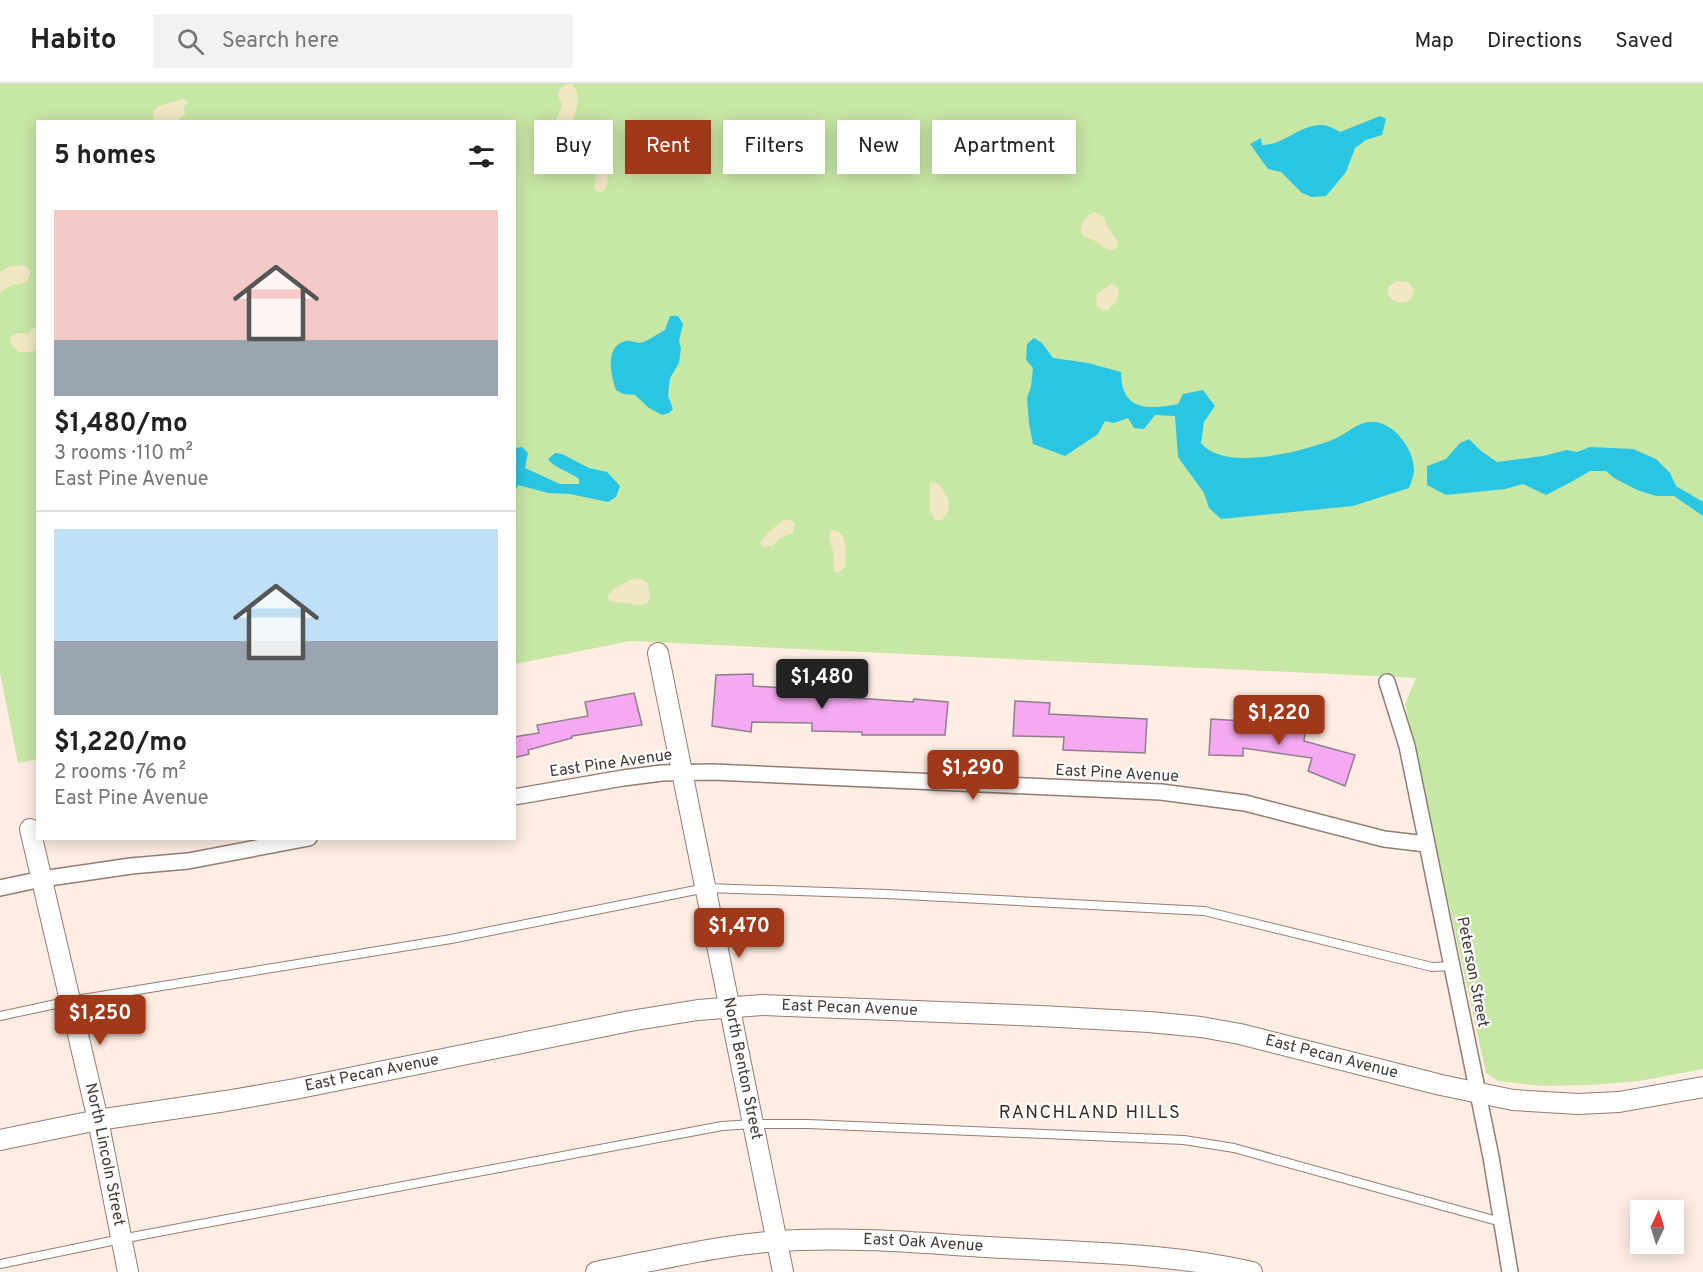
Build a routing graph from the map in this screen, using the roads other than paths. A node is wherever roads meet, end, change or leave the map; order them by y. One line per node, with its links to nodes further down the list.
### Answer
1 (658, 653): 3 (street, North Benton Street)
2 (1386, 682): 7 (street, Peterson Street)
3 (683, 772): 4 (street, East Pine Avenue); 7 (street, East Pine Avenue); 10 (street, North Benton Street)
4 (516, 797)
5 (30, 829): 8 (street, North Lincoln Street)
6 (298, 840): 8 (street)
7 (1426, 844): 11 (street, Peterson Street)
8 (42, 879): 9 (street); 12 (street, North Lincoln Street)
9 (0, 888)
10 (706, 888): 11 (lane); 12 (lane); 13 (street, North Benton Street)
11 (1452, 966): 16 (street, Peterson Street)
12 (70, 1001): 14 (lane); 17 (street, North Lincoln Street)
13 (730, 1008): 16 (street, East Pecan Avenue); 17 (street, East Pecan Avenue); 18 (street, North Benton Street)
14 (0, 1016)
15 (1703, 1087): 16 (street, East Pecan Avenue)
16 (1478, 1093): 20 (street, Peterson Street)
17 (98, 1120): 19 (street, East Pecan Avenue); 21 (street, North Lincoln Street)
18 (753, 1124): 20 (lane); 21 (lane); 22 (street, North Benton Street)
19 (0, 1140)
20 (1502, 1222): 28 (street, Peterson Street)
21 (121, 1239): 23 (lane); 24 (street, North Lincoln Street)
22 (776, 1241): 25 (street, East Oak Avenue); 26 (street, North Benton Street); 27 (street, East Oak Avenue)
23 (0, 1264)
24 (128, 1272)
25 (596, 1272)
26 (783, 1272)
27 (1252, 1272)
28 (1510, 1272)

